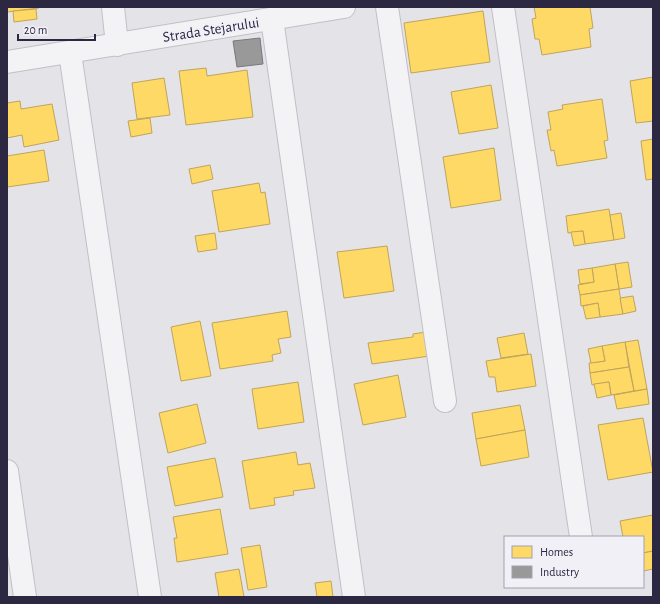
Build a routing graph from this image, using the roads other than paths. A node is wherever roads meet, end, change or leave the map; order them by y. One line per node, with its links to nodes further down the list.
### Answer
1 (112, 7): 6 (street)
2 (344, 7): 5 (street, Strada Stejarului)
3 (387, 7): 9 (street)
4 (503, 7): 11 (street)
5 (272, 20): 6 (street, Strada Stejarului); 14 (street)
6 (117, 45): 7 (street, Strada Stejarului)
7 (70, 53): 8 (street, Strada Stejarului); 13 (street)
8 (7, 62)
9 (445, 401)
10 (7, 471): 12 (street)
11 (581, 536)
12 (25, 597)
13 (150, 597)
14 (354, 597)

